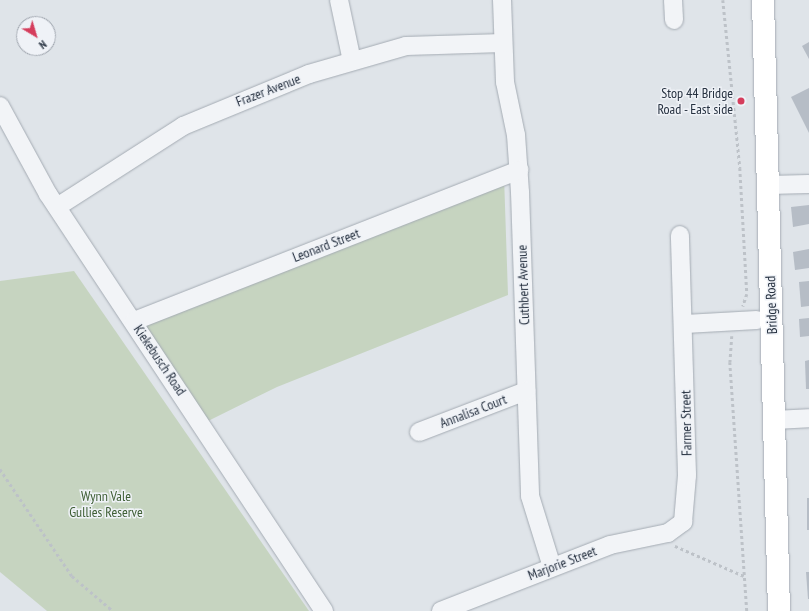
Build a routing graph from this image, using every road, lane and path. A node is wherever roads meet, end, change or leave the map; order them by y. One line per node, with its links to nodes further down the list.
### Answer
1 (339, 0): 9 (street)
2 (502, 0): 8 (street, Cuthbert Avenue)
3 (673, 0): 7 (street)
4 (748, 0): 5 (main road); 13 (main road, Bridge Road)
5 (763, 0): 6 (street); 13 (main road, Bridge Road)
6 (770, 0)
7 (674, 20)
8 (503, 43): 9 (street, Frazer Avenue); 11 (street, Cuthbert Avenue)
9 (352, 61): 14 (street, Frazer Avenue)
10 (0, 106): 14 (street, Kiekebusch Road)
11 (519, 170): 17 (street, Leonard Street); 19 (street, Cuthbert Avenue)
12 (809, 184): 13 (street)
13 (761, 185): 16 (main road, Bridge Road); 21 (main road, Bridge Road)
14 (57, 207): 17 (street, Kiekebusch Road)
15 (680, 235): 18 (street, Farmer Street)
16 (757, 320): 18 (street); 21 (main road, Bridge Road)
17 (134, 321): 29 (street, Kiekebusch Road)
18 (685, 324): 24 (street, Farmer Street)
19 (526, 391): 22 (street, Annalisa Court); 26 (street, Cuthbert Avenue)
20 (809, 418): 21 (street)
21 (767, 420): 31 (main road, Bridge Road); 32 (main road, Bridge Road)
22 (419, 432)
23 (0, 469): 28 (path)
24 (683, 522): 26 (street, Marjorie Street)
25 (669, 546): 27 (path)
26 (552, 567): 30 (street, Marjorie Street)
27 (744, 576)
28 (112, 611)
29 (324, 611)
30 (441, 611)
31 (764, 611)
32 (779, 611)

